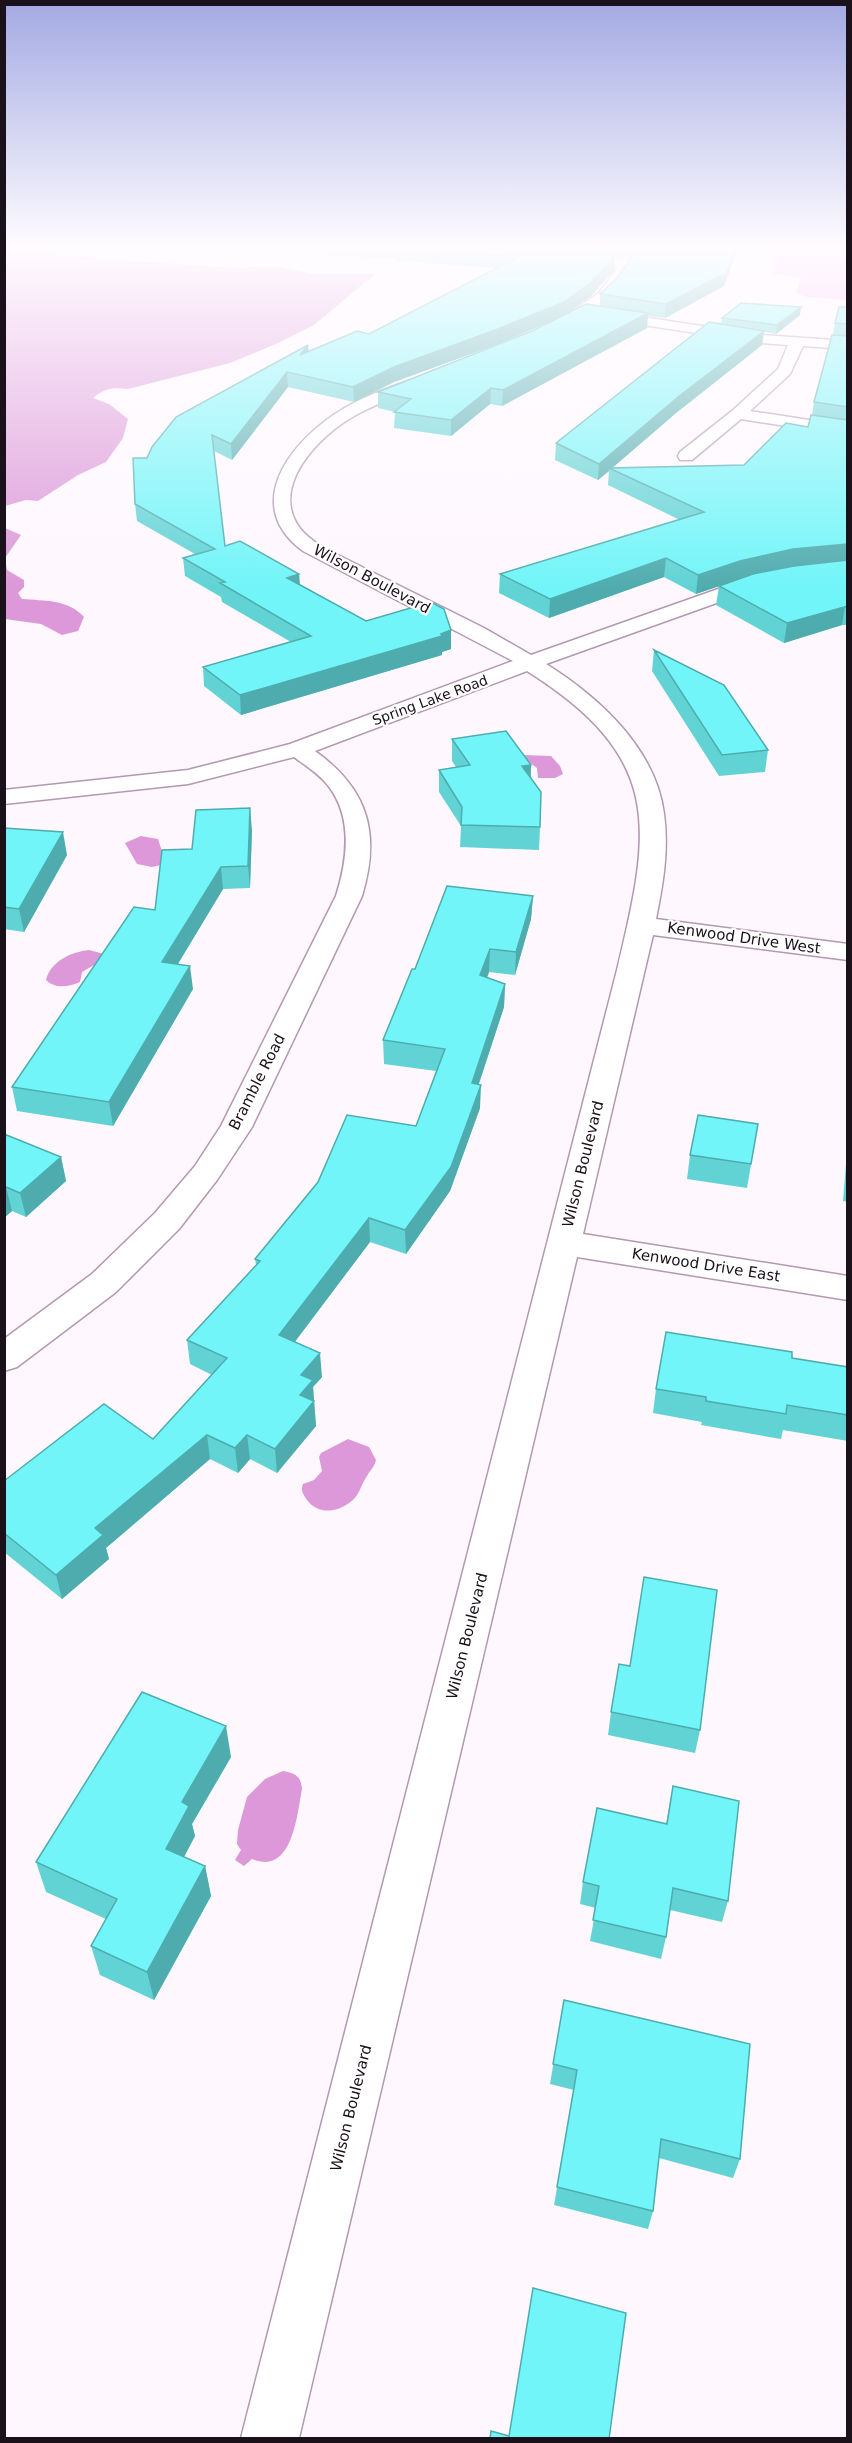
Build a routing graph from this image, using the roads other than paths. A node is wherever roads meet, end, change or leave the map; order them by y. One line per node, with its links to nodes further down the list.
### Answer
1 (789, 361): 3 (street)
2 (446, 372): 7 (street, Wilson Boulevard)
3 (738, 414): 4 (street); 5 (street)
4 (848, 431)
5 (686, 456)
6 (848, 570): 7 (street, Spring Lake Road)
7 (531, 662): 8 (street, Spring Lake Road); 10 (street, Wilson Boulevard)
8 (298, 749): 9 (street, Spring Lake Road); 14 (street, Bramble Road)
9 (4, 797)
10 (641, 925): 11 (street, Kenwood Drive West); 12 (street, Wilson Boulevard)
11 (848, 952)
12 (564, 1243): 13 (street, Kenwood Drive East); 15 (street, Wilson Boulevard)
13 (848, 1288)
14 (4, 1358)
15 (270, 2439)

